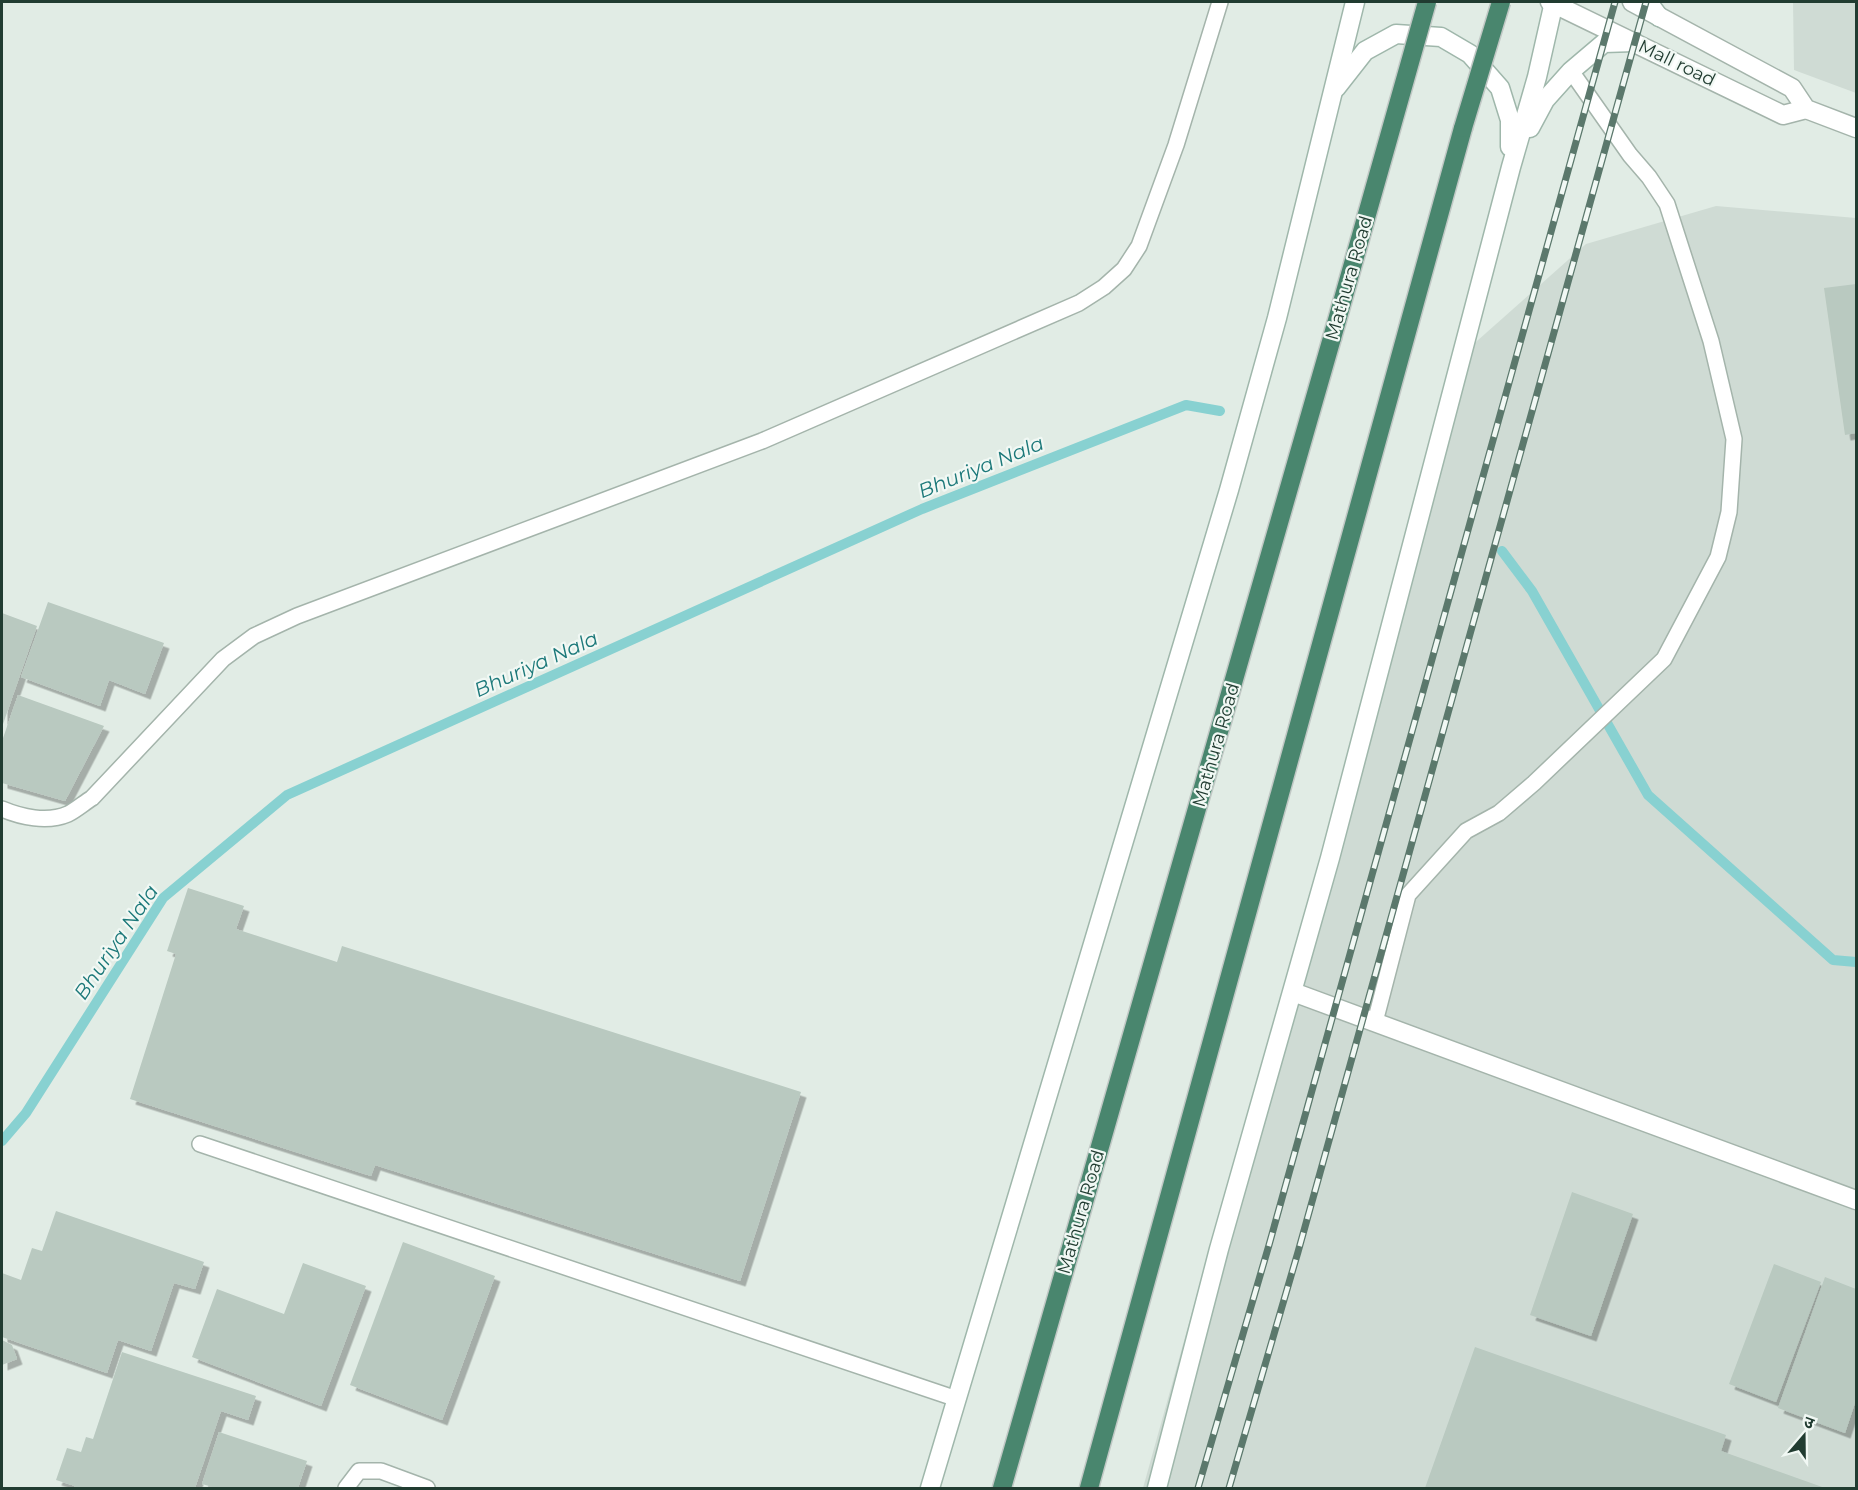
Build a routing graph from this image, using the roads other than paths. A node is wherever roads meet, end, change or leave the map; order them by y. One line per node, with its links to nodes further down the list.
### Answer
1 (1220, 2): 15 (lane)
2 (1355, 2): 11 (main road)
3 (1427, 2): 24 (highway, Mathura Road, bridge)
4 (1502, 2): 25 (highway, bridge)
5 (1552, 2): 9 (main road, Mall road); 14 (main road)
6 (1632, 2): 8 (main road, Mall road)
7 (1648, 2): 8 (main road)
8 (1659, 17): 12 (main road, Mall road)
9 (1634, 42): 10 (main road); 12 (main road, Mall road)
10 (1571, 71): 14 (main road); 17 (lane)
11 (1333, 92): 14 (main road); 20 (main road)
12 (1806, 109): 13 (main road, Mall road)
13 (1857, 128)
14 (1511, 167): 16 (main road)
15 (2, 809)
16 (1293, 992): 17 (main road); 26 (main road)
17 (1375, 1022): 19 (main road)
18 (200, 1144): 20 (lane)
19 (1857, 1200)
20 (957, 1399): 23 (main road)
21 (346, 1488): 22 (lane)
22 (427, 1488)
23 (930, 1488)
24 (1002, 1488)
25 (1089, 1488)
26 (1157, 1488)

